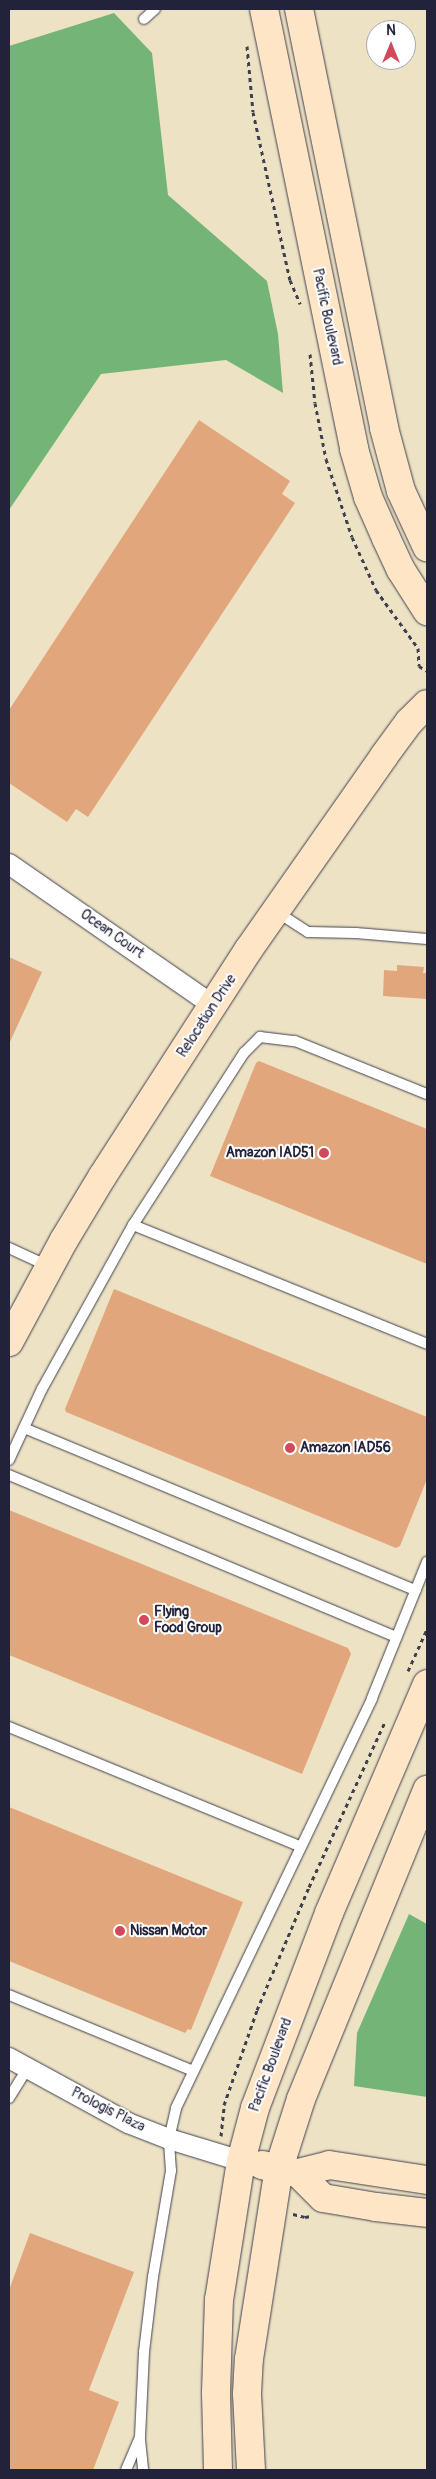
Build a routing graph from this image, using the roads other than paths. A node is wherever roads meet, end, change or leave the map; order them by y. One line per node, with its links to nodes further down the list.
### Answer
1 (155, 9): 4 (lane)
2 (264, 9): 6 (main road, Pacific Boulevard)
3 (299, 9): 5 (main road)
4 (144, 19)
5 (427, 547)
6 (427, 611)
7 (427, 704): 9 (main road, Relocation Drive)
8 (9, 864): 11 (street, Ocean Court)
9 (276, 912): 10 (lane); 11 (main road, Relocation Drive)
10 (427, 939)
11 (213, 1005): 15 (main road, Relocation Drive)
12 (427, 1094): 13 (lane)
13 (133, 1225): 17 (lane); 18 (lane)
14 (9, 1248): 15 (lane)
15 (49, 1267): 16 (main road, Relocation Drive)
16 (9, 1342)
17 (427, 1344)
18 (24, 1428): 19 (lane); 22 (lane)
19 (9, 1460)
20 (9, 1475): 23 (lane)
21 (427, 1562): 22 (lane)
22 (416, 1590): 23 (lane)
23 (397, 1637): 27 (lane)
24 (416, 1680): 34 (main road, Pacific Boulevard)
25 (9, 1727): 27 (lane)
26 (427, 1790): 35 (main road)
27 (299, 1846): 31 (lane)
28 (9, 1995): 31 (lane)
29 (9, 2058): 30 (street, Prologis Plaza)
30 (28, 2067): 32 (lane); 33 (street, Prologis Plaza)
31 (193, 2071): 33 (lane)
32 (9, 2098)
33 (169, 2139): 34 (street, Prologis Plaza); 38 (lane)
34 (241, 2161): 35 (main road); 41 (main road, Pacific Boulevard)
35 (289, 2171): 36 (main road); 37 (main road); 42 (main road)
36 (427, 2180)
37 (427, 2213)
38 (140, 2437): 39 (lane); 40 (lane)
39 (126, 2470)
40 (143, 2470)
41 (218, 2470)
42 (251, 2470)

